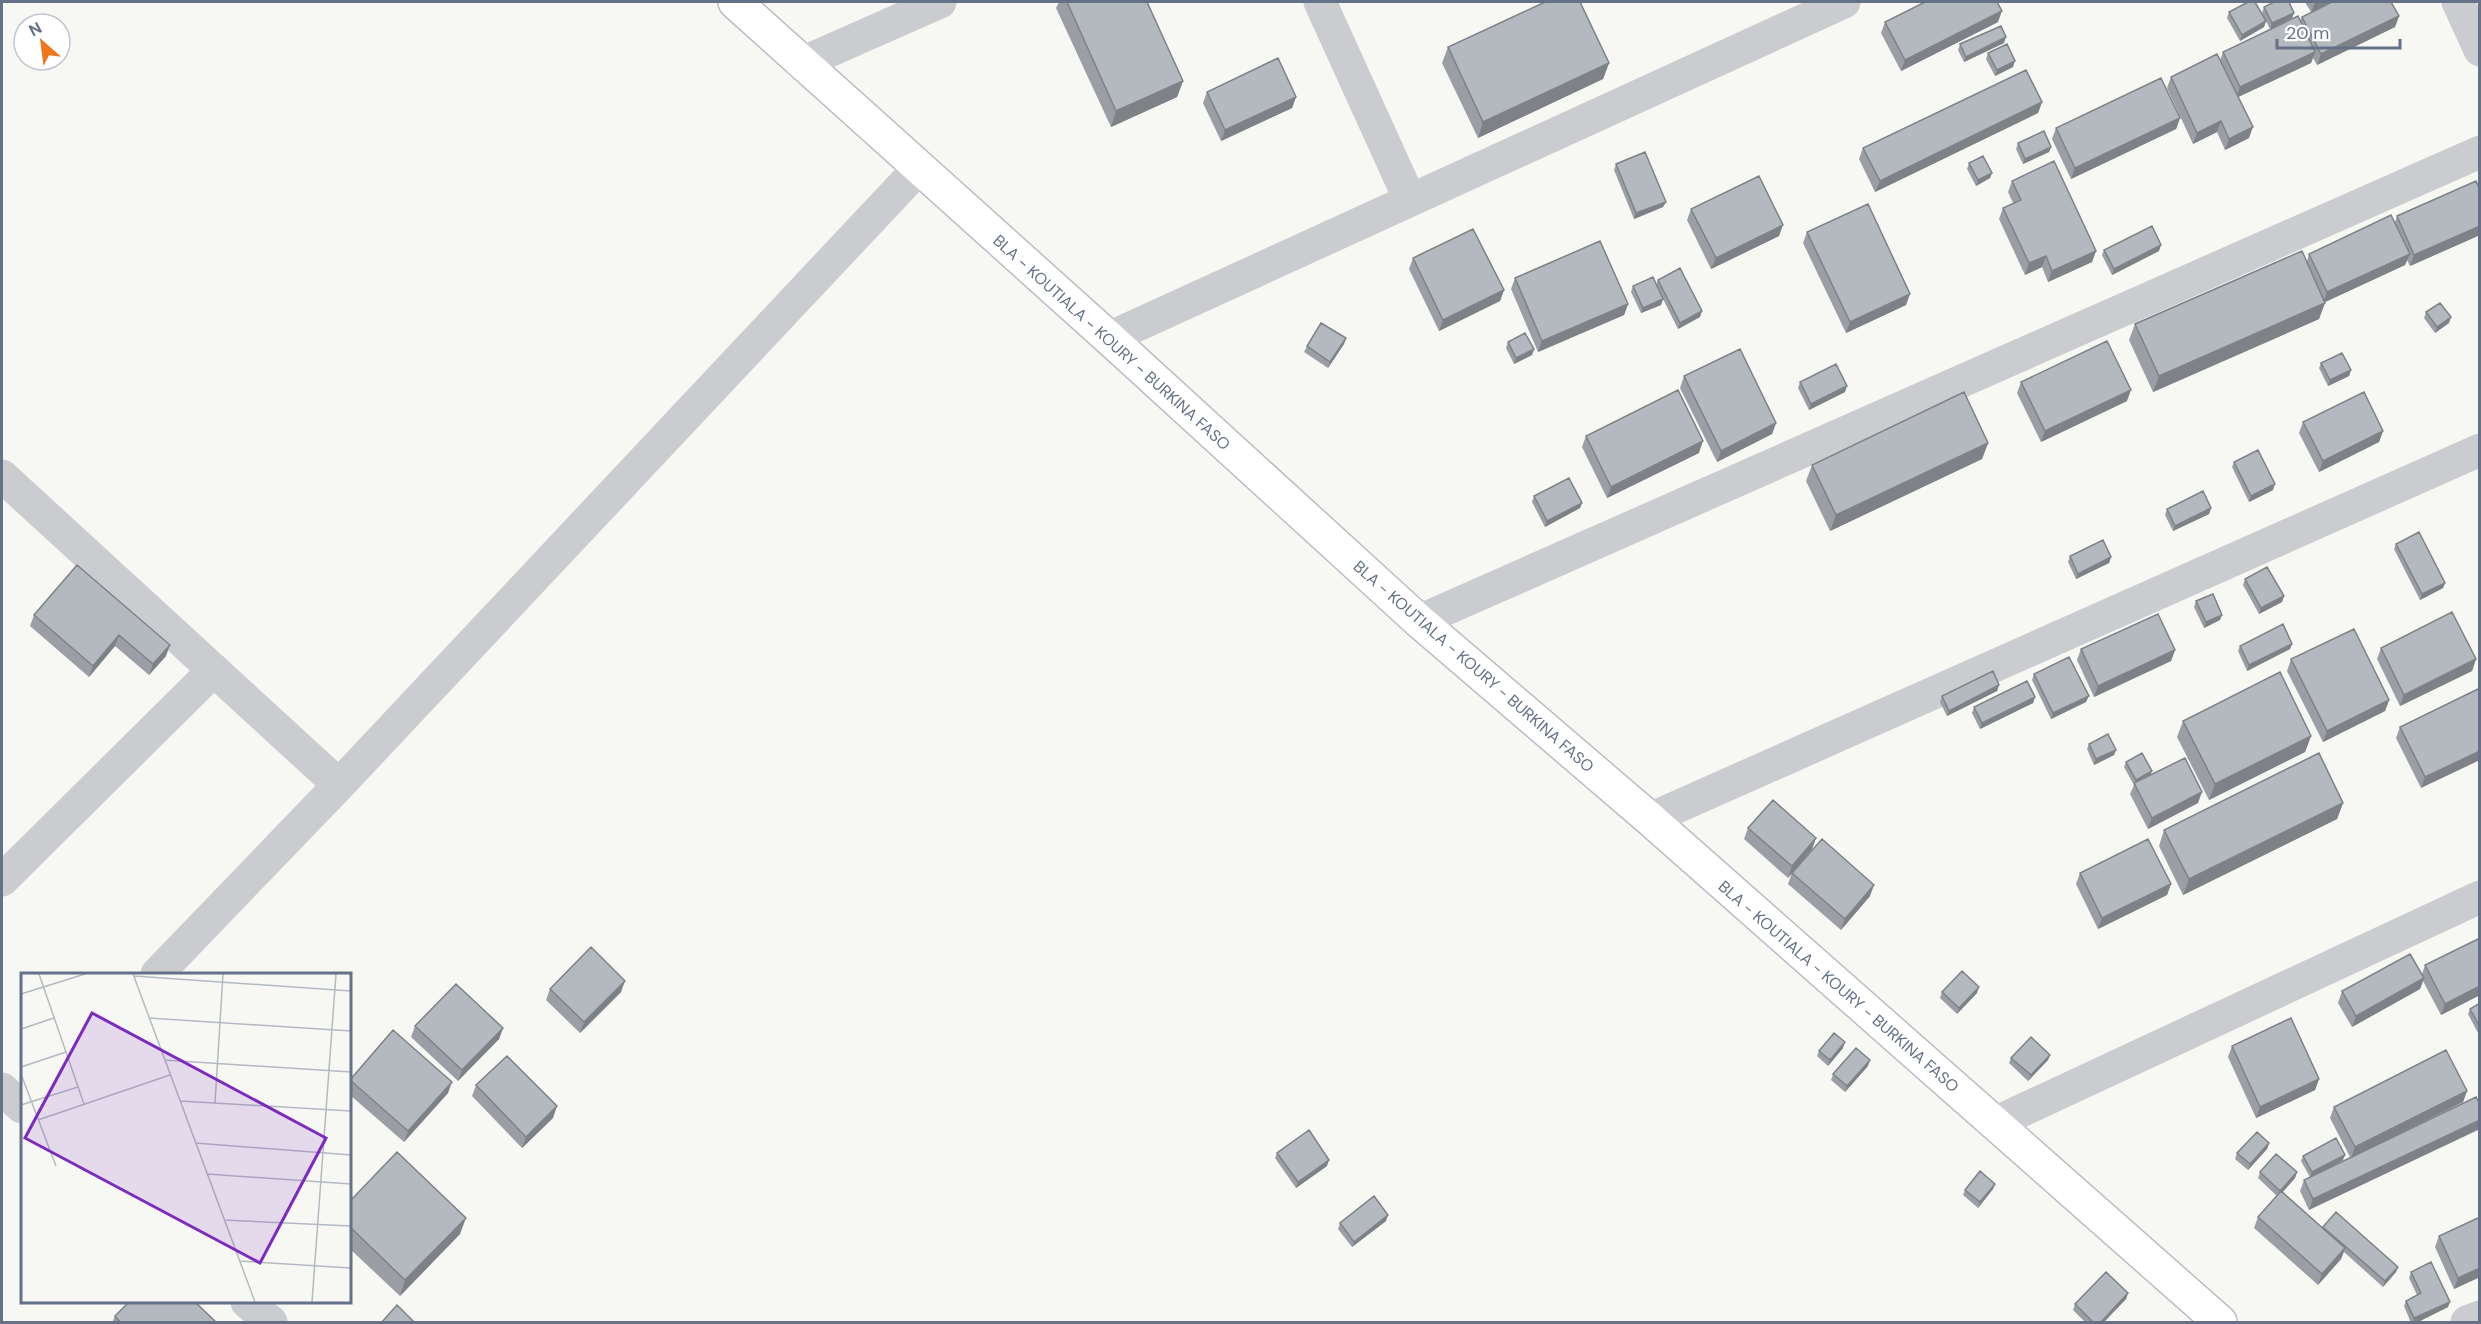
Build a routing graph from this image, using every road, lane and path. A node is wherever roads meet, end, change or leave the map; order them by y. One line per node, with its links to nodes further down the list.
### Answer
1 (735, 2): 7 (main road, BLA - KOUTIALA - KOURY - BURKINA FASO)
2 (940, 2): 7 (street)
3 (1320, 2): 10 (street)
4 (1844, 2): 10 (street)
5 (2458, 2): 6 (street)
6 (2480, 50)
7 (802, 63): 9 (main road, BLA - KOUTIALA - KOURY - BURKINA FASO)
8 (2480, 152): 14 (street)
9 (919, 168): 11 (main road, BLA - KOUTIALA - KOURY - BURKINA FASO); 16 (street)
10 (1410, 200): 11 (street)
11 (1109, 338): 14 (main road, BLA - KOUTIALA - KOURY - BURKINA FASO)
12 (2480, 450): 17 (street)
13 (2, 476): 15 (street)
14 (1419, 621): 17 (main road, BLA - KOUTIALA - KOURY - BURKINA FASO)
15 (214, 670): 16 (street); 18 (street)
16 (339, 784): 20 (street)
17 (1650, 819): 23 (main road, BLA - KOUTIALA - KOURY - BURKINA FASO)
18 (2, 880)
19 (2480, 897): 23 (street)
20 (159, 973)
21 (2, 1089): 22 (street)
22 (21, 1106)
23 (1995, 1123): 27 (main road, BLA - KOUTIALA - KOURY - BURKINA FASO)
24 (248, 1303): 26 (street)
25 (2480, 1317): 28 (street)
26 (271, 1323)
27 (2220, 1323)
28 (2467, 1323)

